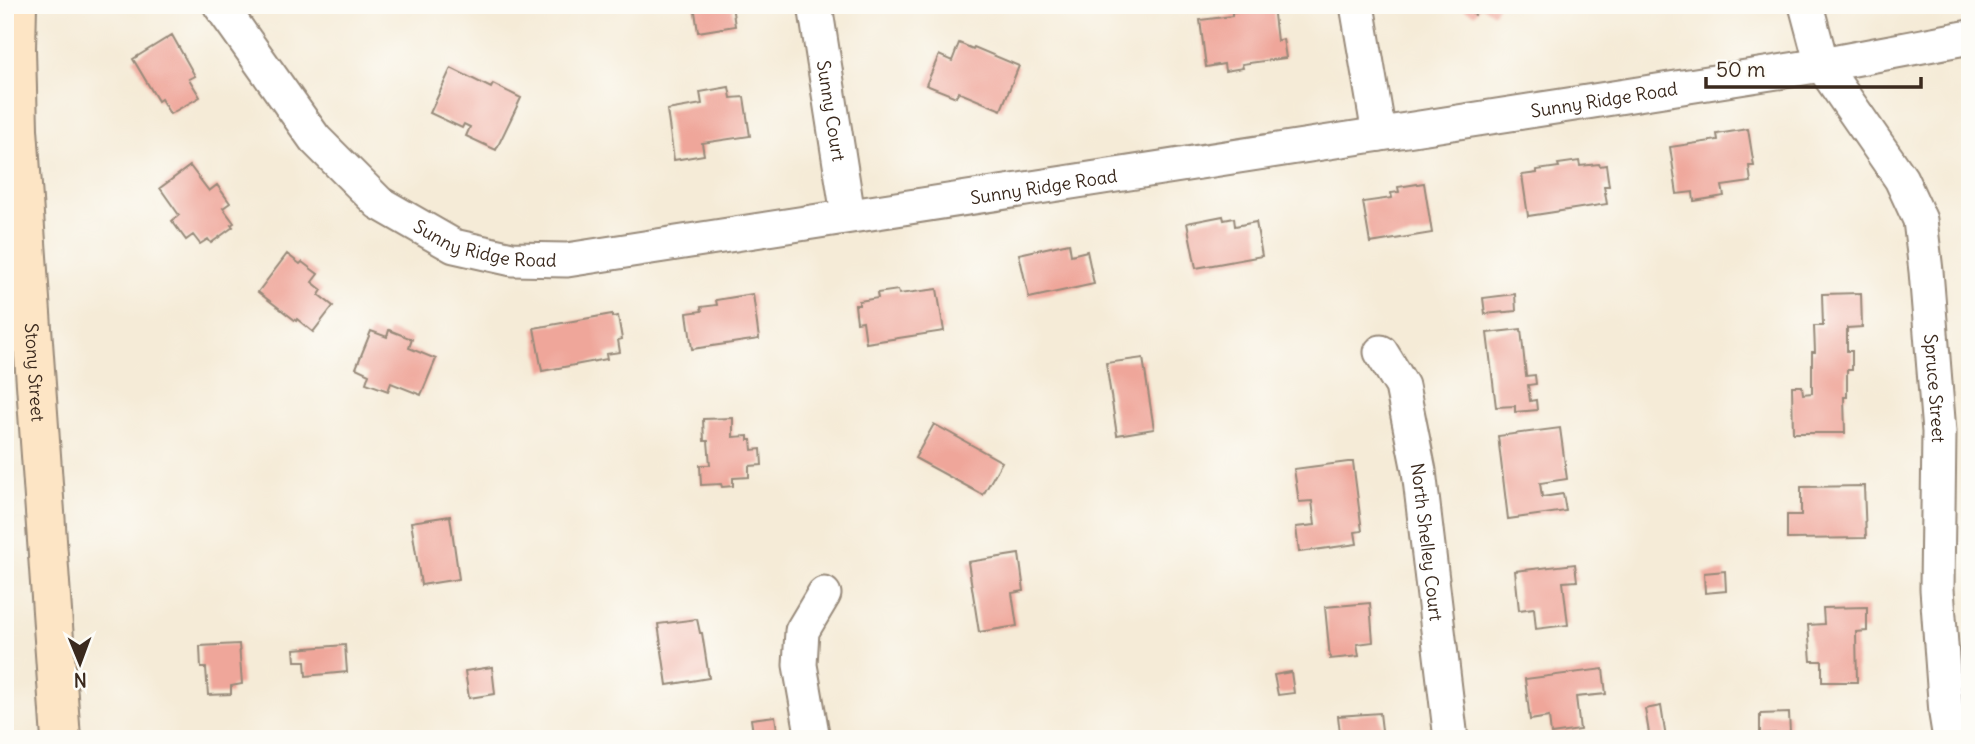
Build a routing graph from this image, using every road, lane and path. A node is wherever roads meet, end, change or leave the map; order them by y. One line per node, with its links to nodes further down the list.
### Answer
1 (17, 5): 8 (street, Stony Street)
2 (220, 5): 10 (street, Sunny Ridge Road)
3 (815, 5): 10 (street, Sunny Court)
4 (1357, 5): 9 (street)
5 (1806, 5): 7 (street, Spruce Street)
6 (1970, 37): 7 (street, Sunny Ridge Road)
7 (1822, 65): 9 (street, Sunny Ridge Road); 16 (street, Spruce Street)
8 (12, 130): 13 (street, Stony Street)
9 (1379, 134): 10 (street, Sunny Ridge Road)
10 (848, 215)
11 (1381, 352): 15 (street, North Shelley Court)
12 (824, 594): 14 (street)
13 (61, 739)
14 (813, 739)
15 (1451, 739)
16 (1950, 739)

